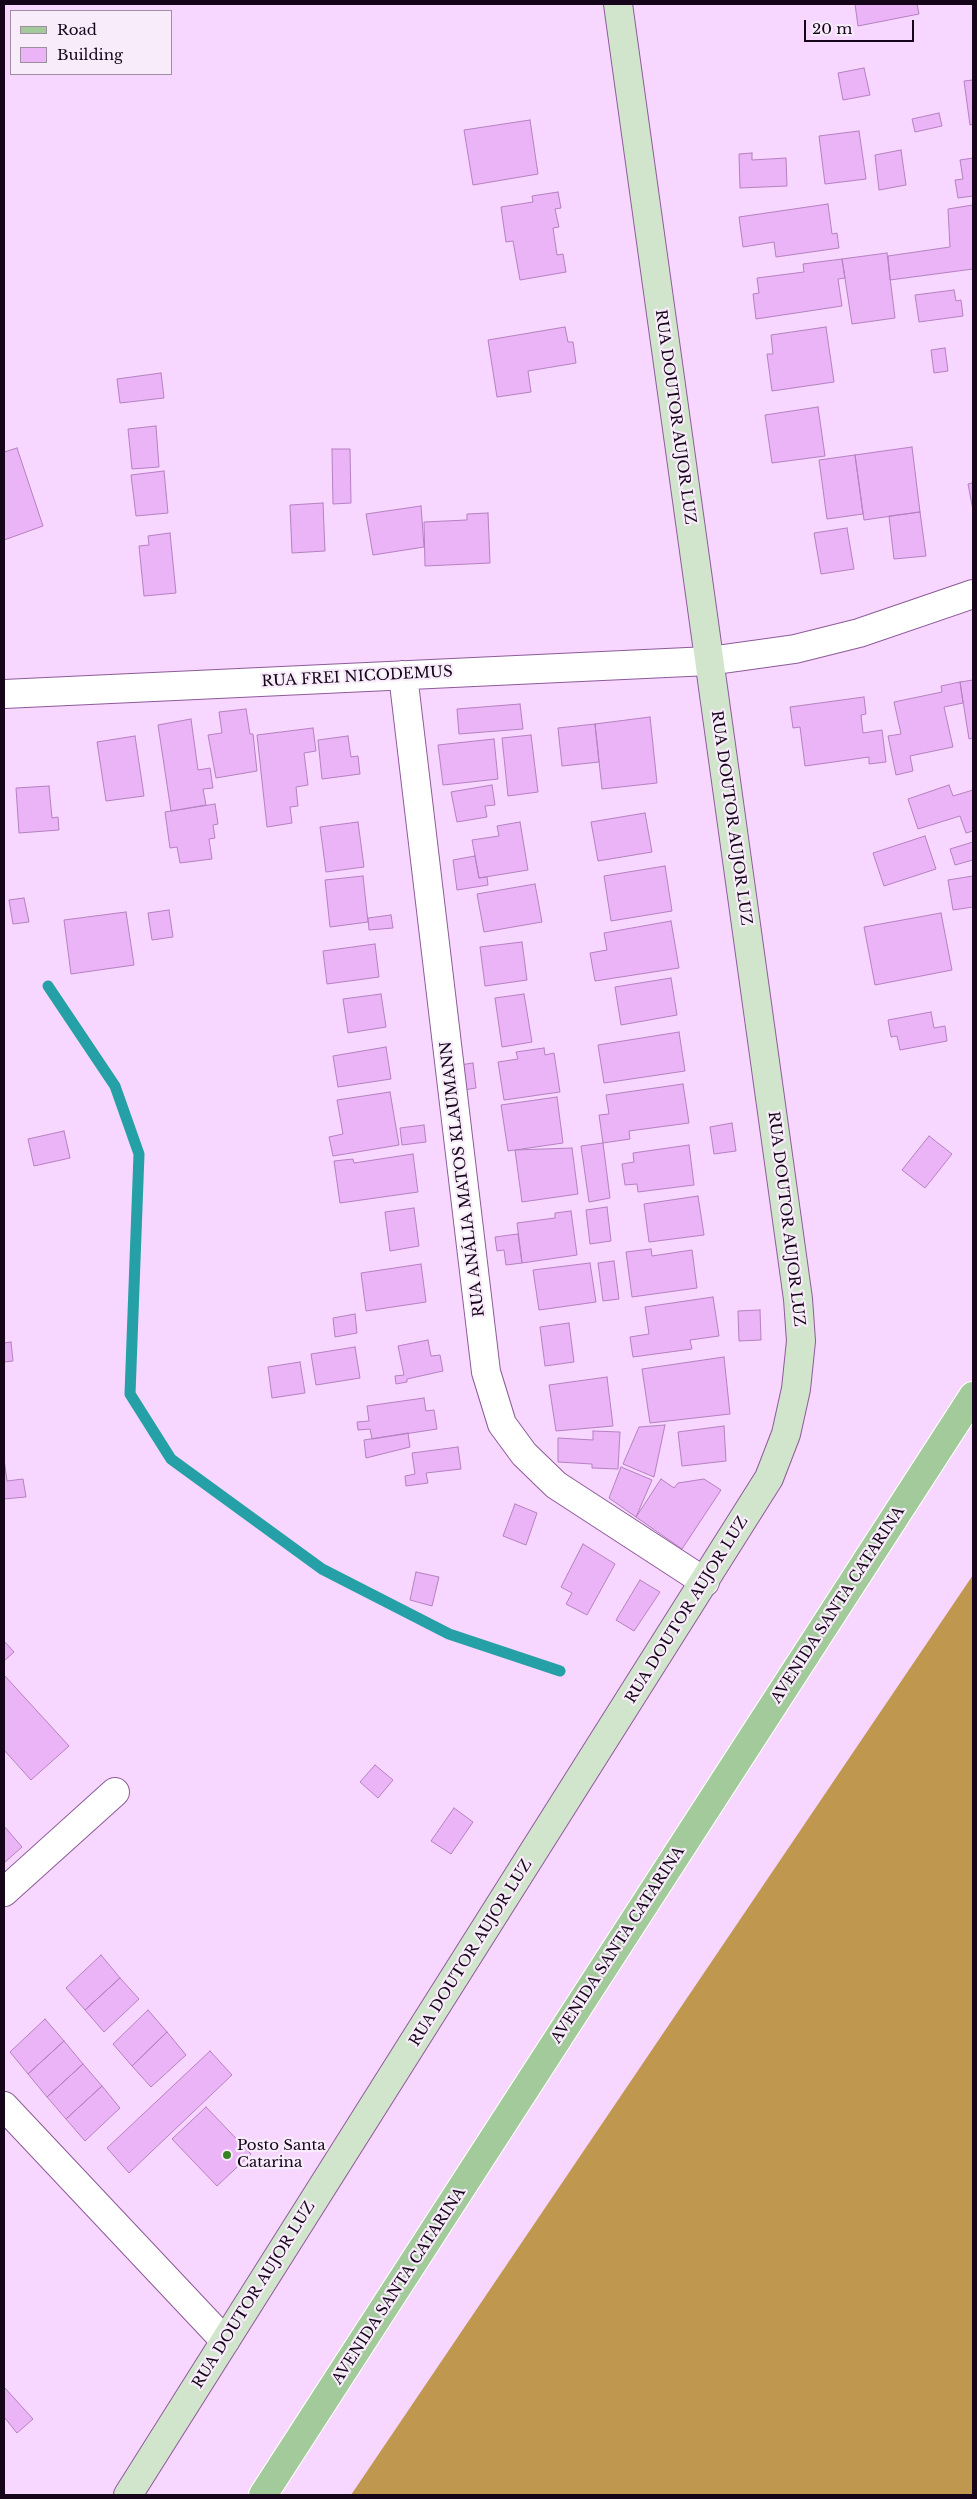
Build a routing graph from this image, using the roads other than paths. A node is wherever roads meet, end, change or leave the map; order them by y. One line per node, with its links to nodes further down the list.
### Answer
1 (618, 4): 3 (street, RUA DOUTOR AUJOR LUZ)
2 (973, 594): 3 (street, RUA FREI NICODEMUS)
3 (709, 661): 4 (street, RUA FREI NICODEMUS); 7 (street, RUA DOUTOR AUJOR LUZ)
4 (403, 675): 5 (street, RUA FREI NICODEMUS); 7 (street, RUA ANÁLIA MATOS KLAUMANN)
5 (4, 694)
6 (973, 1396): 13 (main road, AVENIDA SANTA CATARINA)
7 (705, 1582): 11 (street, RUA DOUTOR AUJOR LUZ)
8 (115, 1792): 9 (street)
9 (4, 1892)
10 (4, 2106): 11 (street)
11 (225, 2341): 12 (street, RUA DOUTOR AUJOR LUZ)
12 (128, 2495)
13 (264, 2495)

